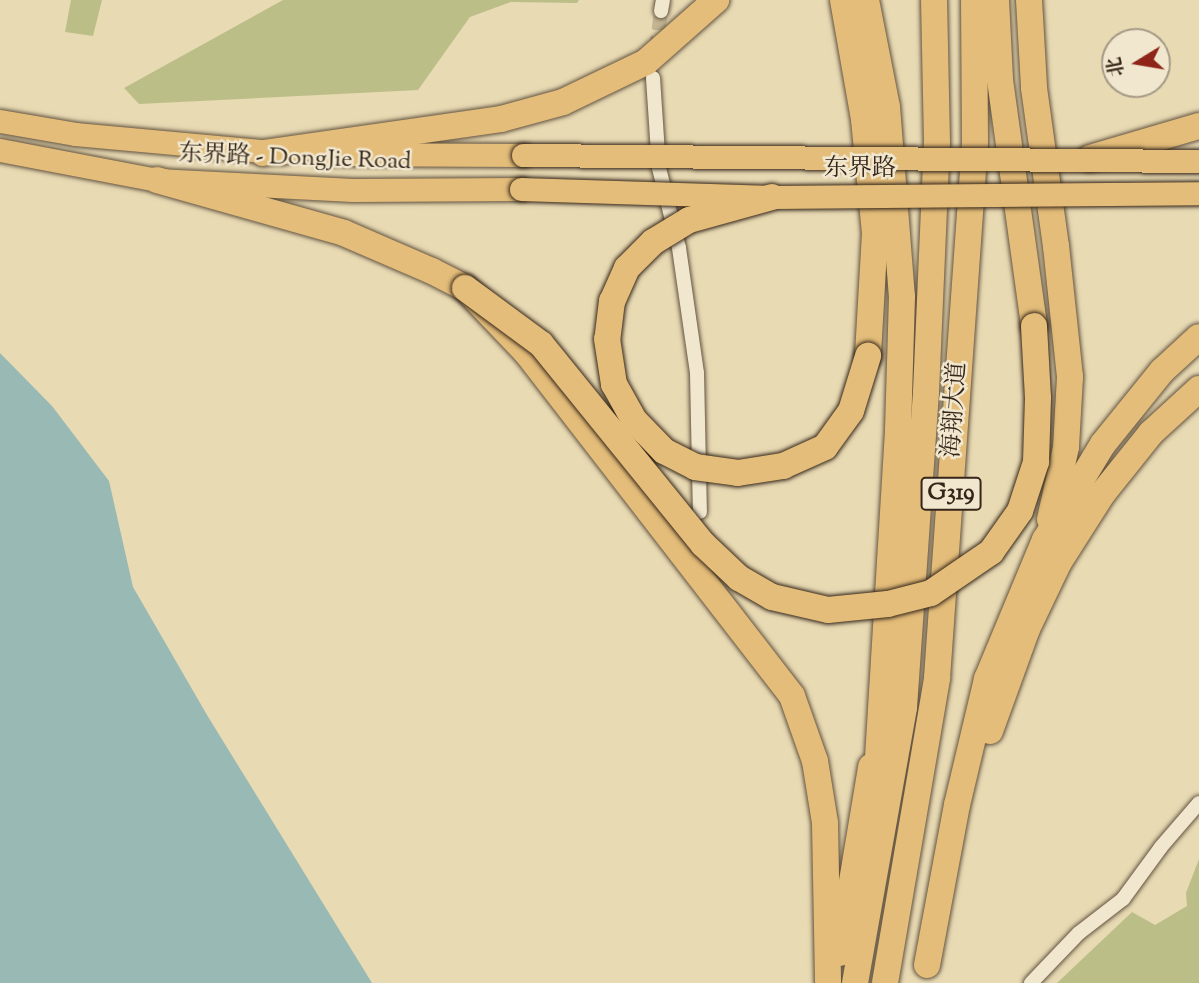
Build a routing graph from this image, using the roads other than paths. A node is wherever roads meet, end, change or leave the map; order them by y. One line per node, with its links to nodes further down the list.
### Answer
1 (716, 0): 12 (highway)
2 (842, 0): 19 (highway, bridge)
3 (866, 0): 25 (highway)
4 (934, 0): 27 (highway, 海翔大道 / G319)
5 (974, 0): 32 (highway, 海翔大道 / G319)
6 (996, 0): 20 (highway, bridge)
7 (1029, 0): 24 (highway)
8 (653, 78): 23 (street)
9 (0, 121): 12 (main road, 东界路 - DongJie Road)
10 (1199, 126): 15 (highway, bridge)
11 (0, 150): 16 (main road, 东界路 - DongJie Road)
12 (263, 153): 13 (main road, 东界路 - DongJie Road)
13 (523, 155): 15 (main road, 东界路, bridge)
14 (1199, 161): 15 (main road, 东界路, bridge)
15 (1076, 162)
16 (157, 180): 17 (main road, 东界路 - DongJie Road); 20 (highway)
17 (522, 189): 19 (main road, 东界路, bridge)
18 (1199, 193): 19 (main road, 东界路, bridge)
19 (772, 197)
20 (465, 288): 29 (highway, bridge)
21 (1199, 337): 24 (highway)
22 (1199, 389): 28 (highway)
23 (700, 512)
24 (1045, 540): 28 (highway)
25 (883, 671): 27 (highway); 30 (highway)
26 (1199, 803): 33 (street)
27 (866, 930): 31 (highway, 海翔大道 / G319)
28 (925, 974)
29 (828, 983)
30 (835, 983)
31 (855, 983)
32 (885, 983)
33 (1031, 983)

